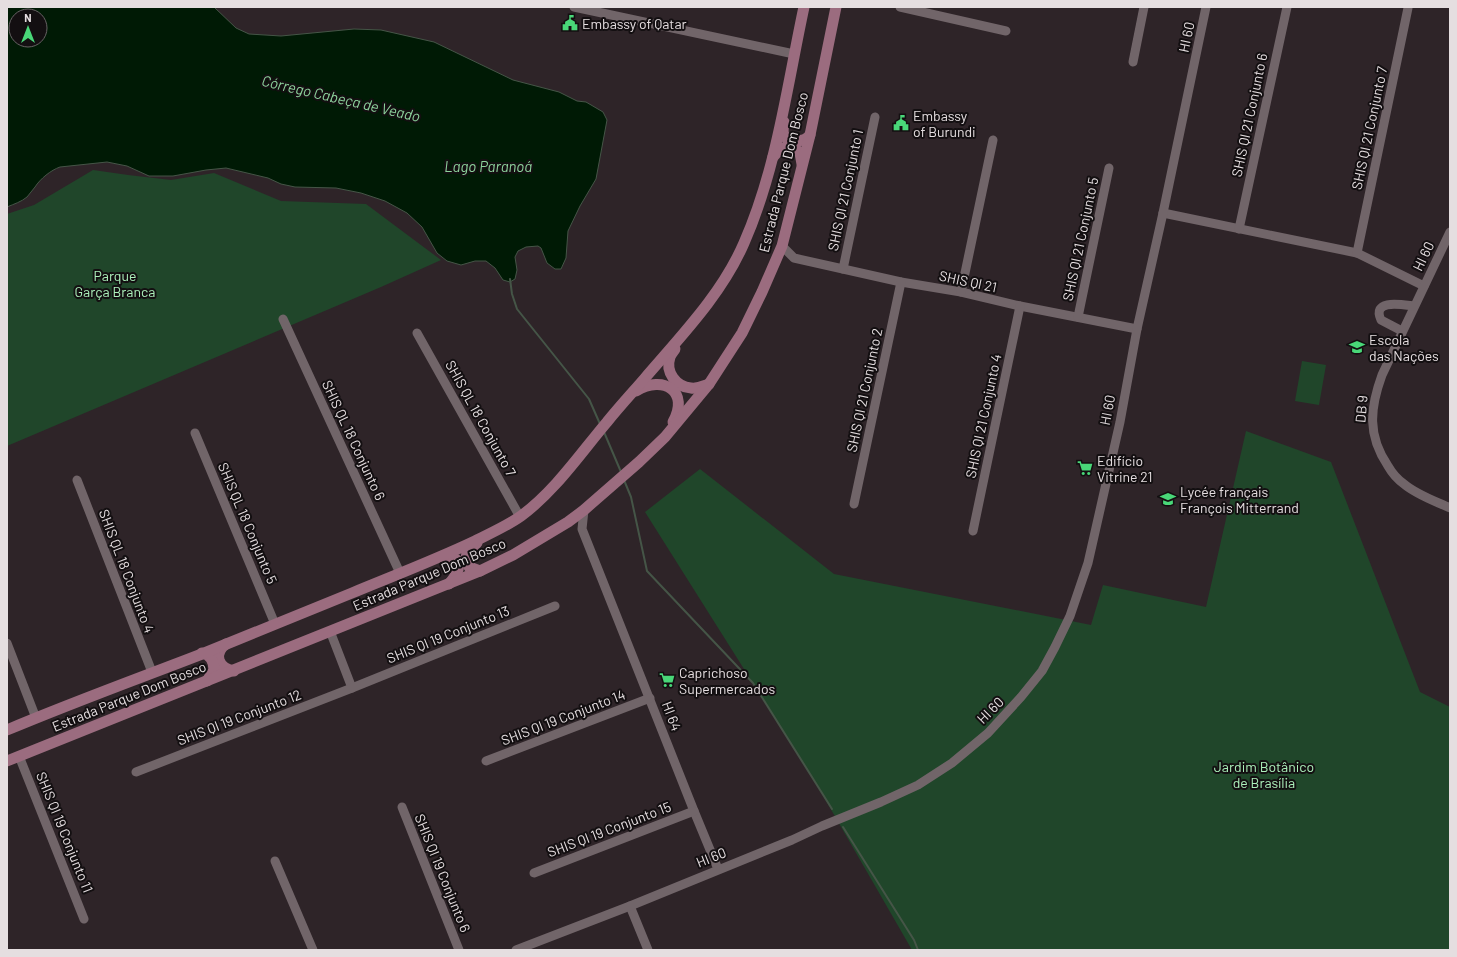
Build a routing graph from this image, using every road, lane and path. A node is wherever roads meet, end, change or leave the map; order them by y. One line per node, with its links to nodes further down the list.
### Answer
1 (574, 7): 9 (street)
2 (804, 7): 11 (main road, Estrada Parque Dom Bosco)
3 (836, 7): 15 (main road, Estrada Parque Dom Bosco)
4 (900, 7): 10 (street)
5 (1144, 7): 12 (street)
6 (1206, 7): 20 (street, HI 60)
7 (1287, 7): 21 (street, SHIS QI 21 Conjunto 6)
8 (1408, 8): 24 (street, SHIS QI 21 Conjunto 7)
9 (592, 9): 11 (street)
10 (1006, 31)
11 (794, 54): 13 (main road, Estrada Parque Dom Bosco)
12 (1133, 62)
13 (784, 107): 15 (main road); 17 (main road, Estrada Parque Dom Bosco)
14 (875, 117): 27 (street, SHIS QI 21 Conjunto 1)
15 (810, 135): 18 (main road, Estrada Parque Dom Bosco)
16 (993, 140): 30 (street)
17 (772, 158): 18 (main road); 38 (main road, Estrada Parque Dom Bosco)
18 (803, 167): 23 (main road, Estrada Parque Dom Bosco)
19 (1109, 168): 33 (street, SHIS QI 21 Conjunto 5)
20 (1163, 213): 21 (street, HI 60); 35 (street, HI 60)
21 (1239, 229): 24 (street, HI 60)
22 (1450, 232): 29 (street, HI 60)
23 (782, 246): 25 (street); 26 (main road, Estrada Parque Dom Bosco)
24 (1357, 253): 29 (street, HI 60)
25 (794, 258): 26 (street); 27 (street, SHIS QI 21)
26 (775, 264): 39 (main road, Estrada Parque Dom Bosco)
27 (843, 269): 28 (street, SHIS QI 21)
28 (901, 282): 30 (street, SHIS QI 21); 44 (street, SHIS QI 21 Conjunto 2)
29 (1424, 286): 32 (street, DB 9)
30 (961, 292): 31 (street, SHIS QI 21)
31 (1020, 306): 33 (street, SHIS QI 21); 50 (street, SHIS QI 21 Conjunto 4)
32 (1414, 306): 36 (street, DB 9); 36 (street)
33 (1078, 317): 35 (street, SHIS QI 21)
34 (282, 319): 54 (street, SHIS QL 18 Conjunto 6)
35 (1137, 328): 76 (street, HI 60)
36 (1402, 331): 45 (street, DB 9)
37 (417, 334): 47 (street, SHIS QL 18 Conjunto 7)
38 (681, 336): 39 (main road); 40 (main road, Estrada Parque Dom Bosco)
39 (709, 384): 42 (main road, Estrada Parque Dom Bosco)
40 (630, 395): 42 (main road); 47 (main road, Estrada Parque Dom Bosco)
41 (195, 433): 57 (street, SHIS QL 18 Conjunto 5)
42 (665, 437): 46 (main road, Estrada Parque Dom Bosco)
43 (77, 480): 63 (street, SHIS QL 18 Conjunto 4)
44 (854, 504)
45 (1450, 508)
46 (584, 510): 48 (main road, Estrada Parque Dom Bosco); 49 (street, HI 64)
47 (520, 517): 51 (main road, Estrada Parque Dom Bosco)
48 (568, 522): 49 (street); 53 (main road, Estrada Parque Dom Bosco)
49 (582, 529): 66 (street, HI 64)
50 (973, 531)
51 (488, 534): 52 (main road, Estrada Parque Dom Bosco); 53 (main road)
52 (443, 556): 54 (main road, Estrada Parque Dom Bosco); 55 (main road)
53 (480, 571): 55 (main road, Estrada Parque Dom Bosco)
54 (400, 574): 57 (main road, Estrada Parque Dom Bosco)
55 (449, 584): 58 (main road, Estrada Parque Dom Bosco)
56 (555, 606): 65 (street, SHIS QI 19 Conjunto 13)
57 (275, 624): 60 (main road, Estrada Parque Dom Bosco)
58 (330, 631): 62 (main road, Estrada Parque Dom Bosco); 65 (street)
59 (7, 643): 67 (street)
60 (227, 643): 61 (main road, Estrada Parque Dom Bosco); 62 (main road)
61 (202, 653): 63 (main road, Estrada Parque Dom Bosco); 64 (main road)
62 (234, 671): 64 (main road, Estrada Parque Dom Bosco)
63 (152, 672): 67 (main road, Estrada Parque Dom Bosco)
64 (207, 681): 69 (main road, Estrada Parque Dom Bosco)
65 (352, 688): 72 (street, SHIS QI 19 Conjunto 12)
66 (650, 698): 71 (street, SHIS QI 19 Conjunto 14); 74 (street, HI 64)
67 (36, 718): 68 (main road, Estrada Parque Dom Bosco)
68 (7, 730)
69 (19, 756): 70 (main road, Estrada Parque Dom Bosco); 79 (street, SHIS QI 19 Conjunto 11)
70 (7, 761)
71 (486, 762)
72 (136, 772)
73 (402, 807): 81 (street, SHIS QI 19 Conjunto 6)
74 (694, 811): 76 (street, HI 64); 77 (street, SHIS QI 19 Conjunto 15)
75 (275, 861): 80 (street)
76 (718, 869): 78 (street, HI 60)
77 (534, 873)
78 (630, 906): 82 (street, HI 60); 83 (street)
79 (84, 919)
80 (313, 950)
81 (459, 950)
82 (516, 950)
83 (648, 950)

